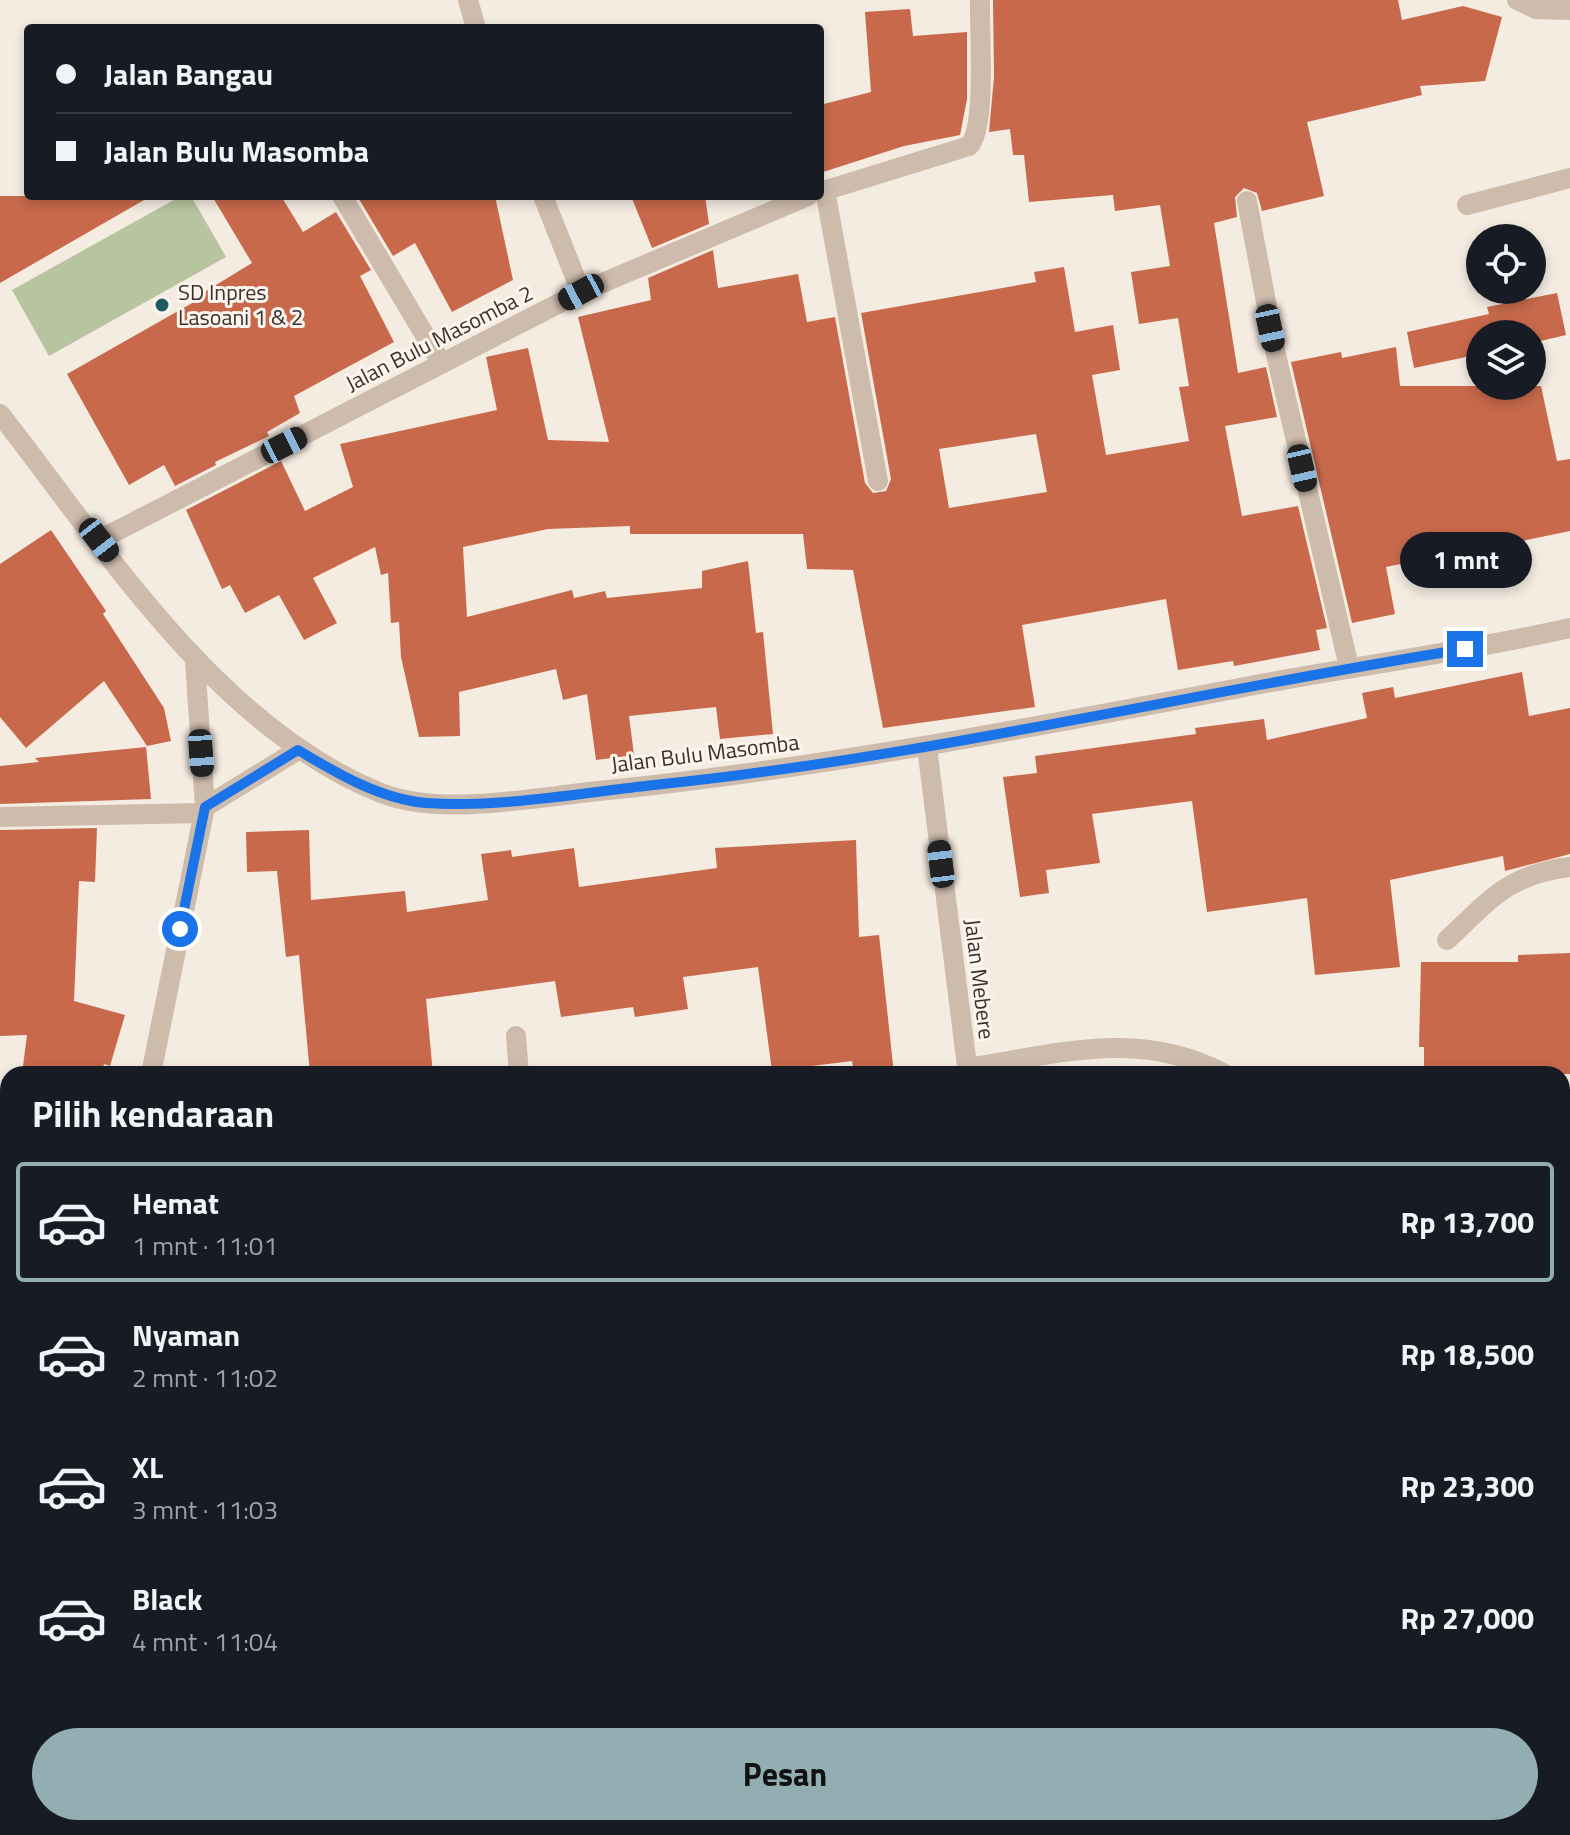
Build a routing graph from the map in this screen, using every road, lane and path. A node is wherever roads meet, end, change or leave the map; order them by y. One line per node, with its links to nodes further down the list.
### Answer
1 (468, 0): 5 (street)
2 (980, 0): 7 (street, Jalan Bulu Masomba 2)
3 (1517, 0): 4 (street)
4 (1570, 10)
5 (475, 24)
6 (1570, 178): 13 (street)
7 (824, 191)
8 (344, 200): 15 (street)
9 (545, 200): 14 (street)
10 (801, 200): 14 (street, Jalan Bulu Masomba 2)
11 (819, 200): 17 (street)
12 (1247, 201): 21 (street)
13 (1467, 205)
14 (581, 292): 15 (street, Jalan Bulu Masomba 2)
15 (442, 364): 18 (street, Jalan Bulu Masomba 2)
16 (0, 414): 18 (street, Jalan Bulu Masomba)
17 (878, 481)
18 (99, 540): 20 (street, Jalan Bulu Masomba)
19 (1570, 628): 21 (street, Jalan Bulu Masomba)
20 (195, 661): 23 (street, Jalan Bulu Masomba); 24 (street)
21 (1349, 667): 22 (street, Jalan Bulu Masomba)
22 (927, 747): 23 (street, Jalan Bulu Masomba); 31 (street, Jalan Mebere)
23 (298, 750): 24 (street)
24 (204, 810): 25 (street); 29 (street)
25 (0, 817)
26 (1570, 867): 27 (street)
27 (1447, 940)
28 (516, 1036): 30 (street)
29 (153, 1066)
30 (518, 1066)
31 (967, 1066)
32 (995, 1066): 33 (street)
33 (1210, 1066)

